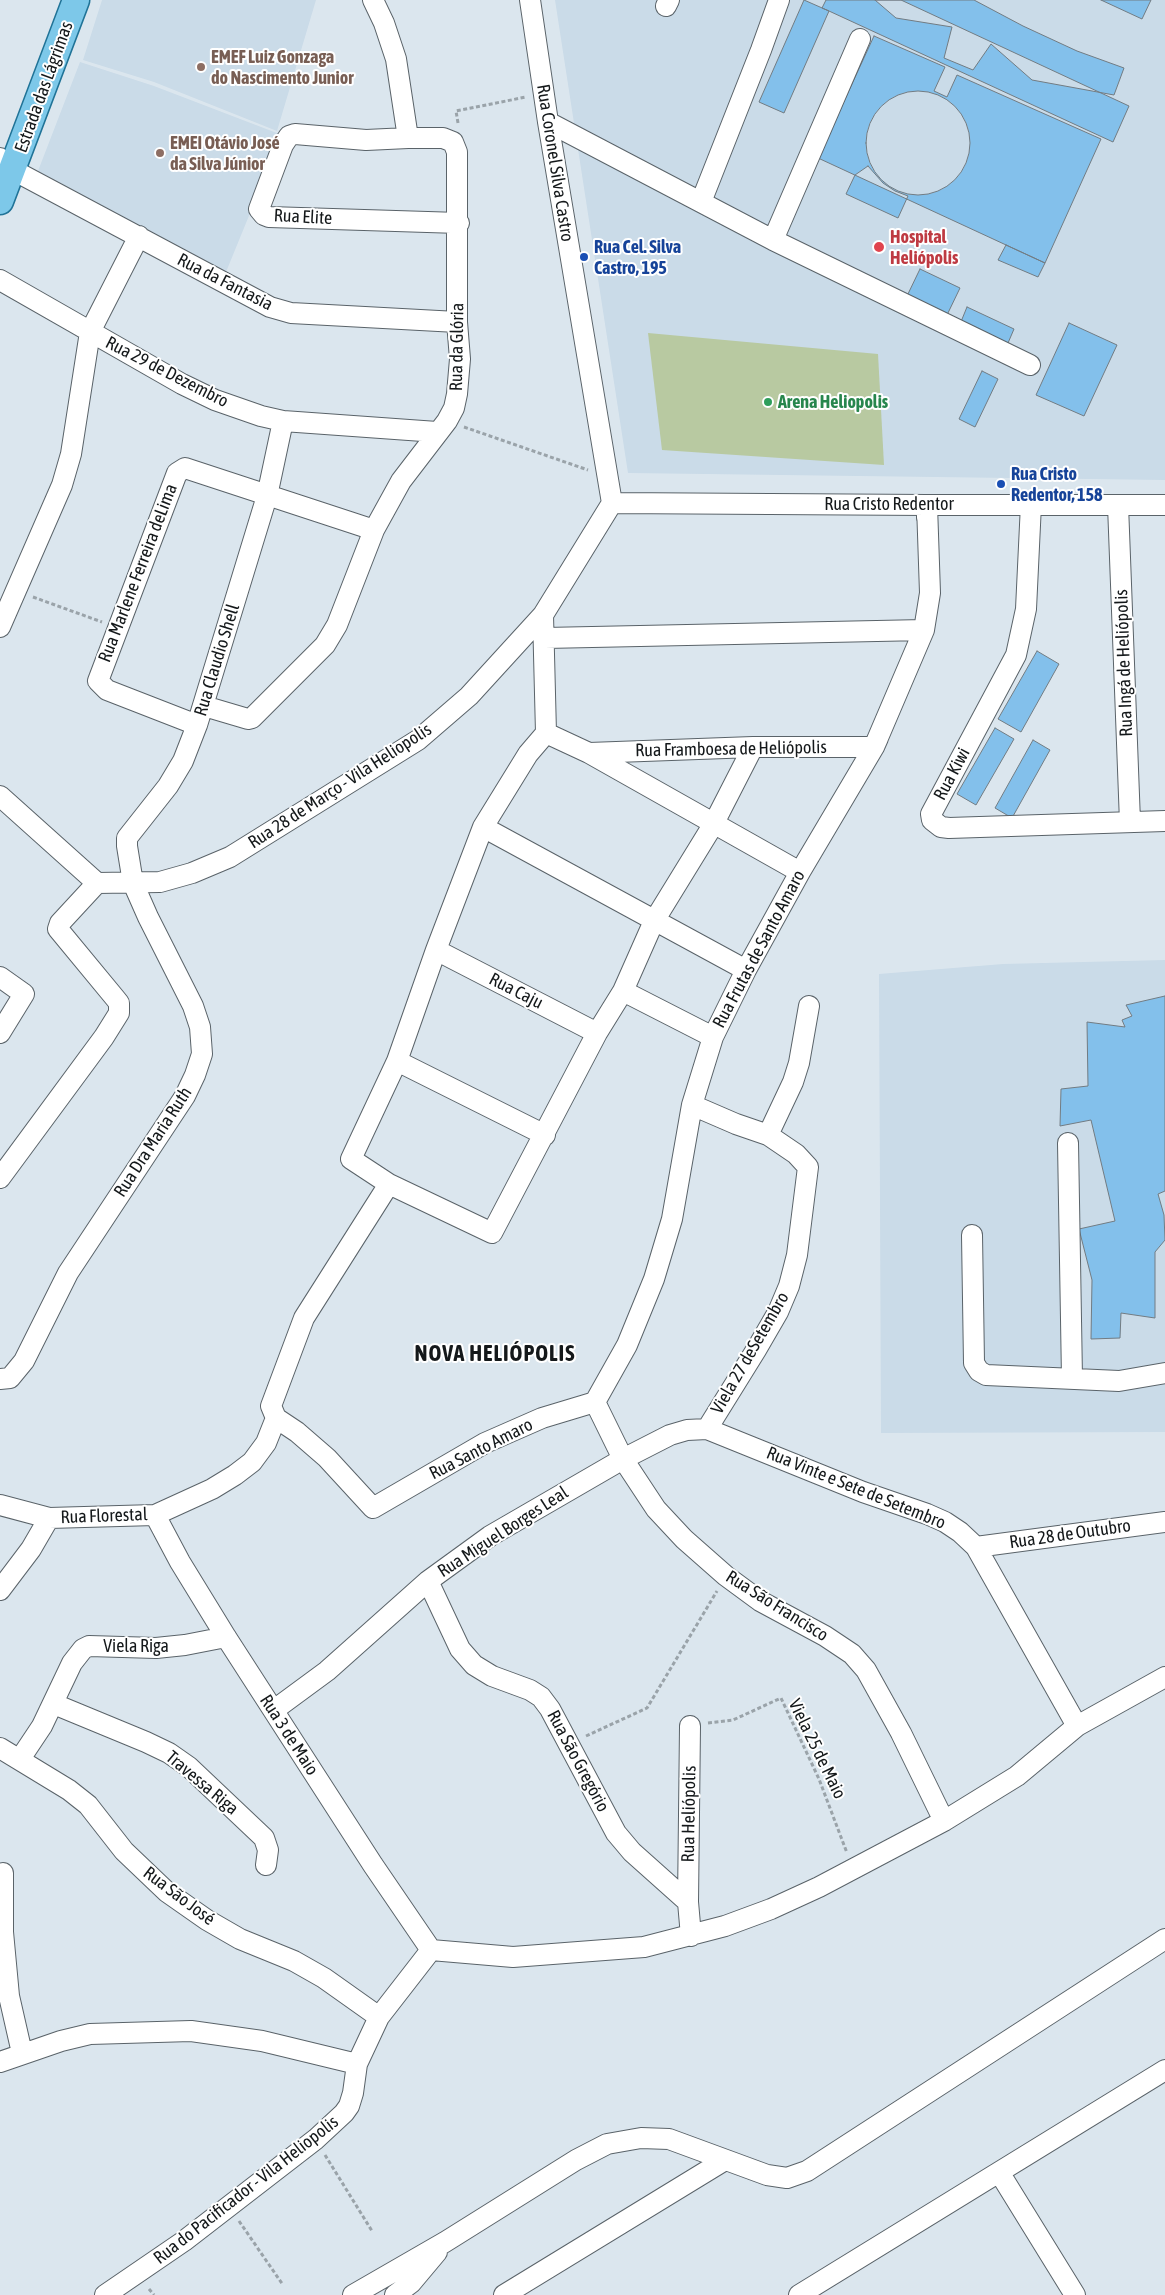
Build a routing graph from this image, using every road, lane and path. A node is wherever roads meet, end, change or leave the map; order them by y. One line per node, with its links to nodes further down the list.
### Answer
1 (76, 0): 10 (main road, Estrada das Lágrimas)
2 (372, 0): 8 (street)
3 (530, 0): 6 (street, Rua Coronel Silva Castro)
4 (779, 0): 12 (street)
5 (860, 39): 15 (street)
6 (543, 93): 7 (street, Rua Coronel Silva Castro); 9 (path)
7 (548, 122): 12 (street); 22 (street, Rua Coronel Silva Castro)
8 (408, 138): 9 (street); 13 (street, Rua Elite)
9 (448, 139): 13 (street, Rua da Glória)
10 (7, 164): 11 (main road, Estrada das Lágrimas); 14 (street, Rua da Fantasia)
11 (0, 201)
12 (701, 202): 15 (street)
13 (459, 223): 17 (street, Rua da Glória)
14 (139, 236): 17 (street, Rua da Fantasia); 18 (street)
15 (773, 240): 19 (street)
16 (0, 280): 18 (street, Rua 29 de Dezembro)
17 (457, 322): 21 (street, Rua da Glória)
18 (90, 332): 20 (street, Rua 29 de Dezembro); 30 (street)
19 (1030, 365)
20 (283, 421): 21 (street, Rua 29 de Dezembro); 23 (street, Rua Claudio Shell)
21 (442, 426): 22 (path); 29 (street, Rua da Glória)
22 (608, 478): 24 (street, Rua Coronel Silva Castro)
23 (267, 496): 29 (street, Rua Marlene Ferreira deLima); 33 (street, Rua Marlene Ferreira deLima); 36 (street, Rua Claudio Shell)
24 (612, 503): 26 (street, Rua Cristo Redentor); 31 (street, Rua 28 de Março - Vila Heliopolis)
25 (1031, 504): 26 (street, Rua Cristo Redentor); 27 (street, Rua Cristo Redentor); 44 (street, Rua Kiwi)
26 (927, 505): 34 (street)
27 (1118, 505): 28 (street, Rua Cristo Redentor); 44 (street, Rua Ingá de Heliópolis)
28 (1165, 505)
29 (374, 530): 36 (street, Rua da Glória)
30 (16, 591): 32 (street); 33 (path)
31 (544, 615): 35 (street); 49 (street, Rua 28 de Março - Vila Heliopolis)
32 (0, 627)
33 (118, 628): 37 (street, Rua Marlene Ferreira deLima)
34 (924, 630): 35 (street); 40 (street, Rua Frutas de Santo Amaro)
35 (545, 638): 38 (street)
36 (204, 706): 37 (street, Rua Claudio Shell)
37 (197, 725): 49 (street, Rua Claudio Shell)
38 (546, 732): 41 (street); 46 (street)
39 (753, 747): 40 (street, Rua Framboesa de Heliópolis); 41 (street, Rua Framboesa de Heliópolis); 45 (street)
40 (874, 747): 47 (street, Rua Frutas de Santo Amaro)
41 (588, 753): 45 (street)
42 (0, 796): 48 (street)
43 (1165, 821): 44 (street, Rua Kiwi)
44 (1130, 822)
45 (713, 825): 47 (street); 50 (street)
46 (484, 827): 50 (street); 51 (street)
47 (800, 872): 52 (street, Rua Frutas de Santo Amaro)
48 (96, 883): 49 (street, Rua 28 de Março - Vila Heliopolis); 64 (street)
49 (133, 883): 69 (street, Rua Dra Maria Ruth)
50 (654, 921): 52 (street); 54 (street)
51 (436, 950): 57 (street, Rua Caju); 59 (street)
52 (746, 970): 58 (street, Rua Frutas de Santo Amaro)
53 (0, 977): 56 (street)
54 (623, 991): 57 (street); 58 (street)
55 (809, 1006): 62 (street)
56 (0, 1033)
57 (598, 1033): 61 (street)
58 (713, 1036): 60 (street, Rua Frutas de Santo Amaro)
59 (397, 1061): 61 (street); 65 (street)
60 (692, 1105): 62 (street); 70 (street, Rua Frutas de Santo Amaro)
61 (545, 1135): 65 (street)
62 (768, 1135): 72 (street, Viela 27 deSetembro)
63 (1068, 1143): 68 (street)
64 (0, 1178)
65 (389, 1184): 71 (street, Rua Florestal)
66 (972, 1235): 68 (street)
67 (1165, 1373): 68 (street)
68 (1072, 1378)
69 (0, 1379)
70 (595, 1402): 71 (street, Rua Santo Amaro); 73 (street, Rua São Francisco)
71 (274, 1412): 75 (street, Rua Florestal)
72 (707, 1428): 73 (street, Rua Miguel Borges Leal); 78 (street, Rua Vinte e Sete de Setembro)
73 (623, 1459): 79 (street, Rua São Francisco); 80 (street, Rua Miguel Borges Leal)
74 (0, 1505): 76 (street, Rua Florestal)
75 (155, 1515): 76 (street, Rua Florestal); 82 (street, Rua 3 de Maio)
76 (49, 1518): 81 (street)
77 (1165, 1522): 78 (street, Rua 28 de Outubro)
78 (976, 1547): 87 (street, Rua Vinte e Sete de Setembro)
79 (726, 1576): 88 (path); 91 (street, Rua São Francisco)
80 (428, 1581): 85 (street, Rua Miguel Borges Leal); 88 (street, Rua São Gregório)
81 (0, 1590)
82 (226, 1637): 84 (street, Viela Riga); 85 (street, Rua 3 de Maio)
83 (1165, 1677): 87 (street)
84 (54, 1704): 90 (street, Viela Riga); 92 (street, Travessa Riga)
85 (274, 1710): 98 (street, Rua 3 de Maio)
86 (690, 1726): 93 (path, Viela 25 de Maio); 95 (street, Rua Heliópolis)
87 (1077, 1726): 91 (street)
88 (569, 1744): 95 (street, Rua São Gregório)
89 (0, 1748): 90 (street, Rua São José)
90 (20, 1759): 99 (street, Rua São José)
91 (944, 1821): 93 (street)
92 (266, 1865)
93 (852, 1870): 96 (street)
94 (3, 1873): 100 (street)
95 (688, 1902): 96 (street)
96 (691, 1936): 98 (street)
97 (1165, 1939): 105 (street)
98 (430, 1950): 99 (street, Rua do Pacificador - Vila Heliopolis)
99 (379, 2017): 102 (street, Rua do Pacificador - Vila Heliopolis)
100 (22, 2053): 101 (street); 102 (street)
101 (0, 2062)
102 (357, 2064): 104 (street, Rua do Pacificador - Vila Heliopolis)
103 (1165, 2070): 106 (street)
104 (316, 2139): 107 (street, Rua do Pacificador - Vila Heliopolis); 108 (path)
105 (725, 2160): 109 (street); 114 (street)
106 (999, 2172): 115 (street); 116 (street)
107 (228, 2206): 110 (path); 111 (street, Rua do Pacificador - Vila Heliopolis)
108 (372, 2231)
109 (445, 2242): 112 (street); 113 (street)
110 (283, 2285)
111 (105, 2295)
112 (353, 2295)
113 (395, 2295)
114 (504, 2295)
115 (799, 2295)
116 (1075, 2295)

